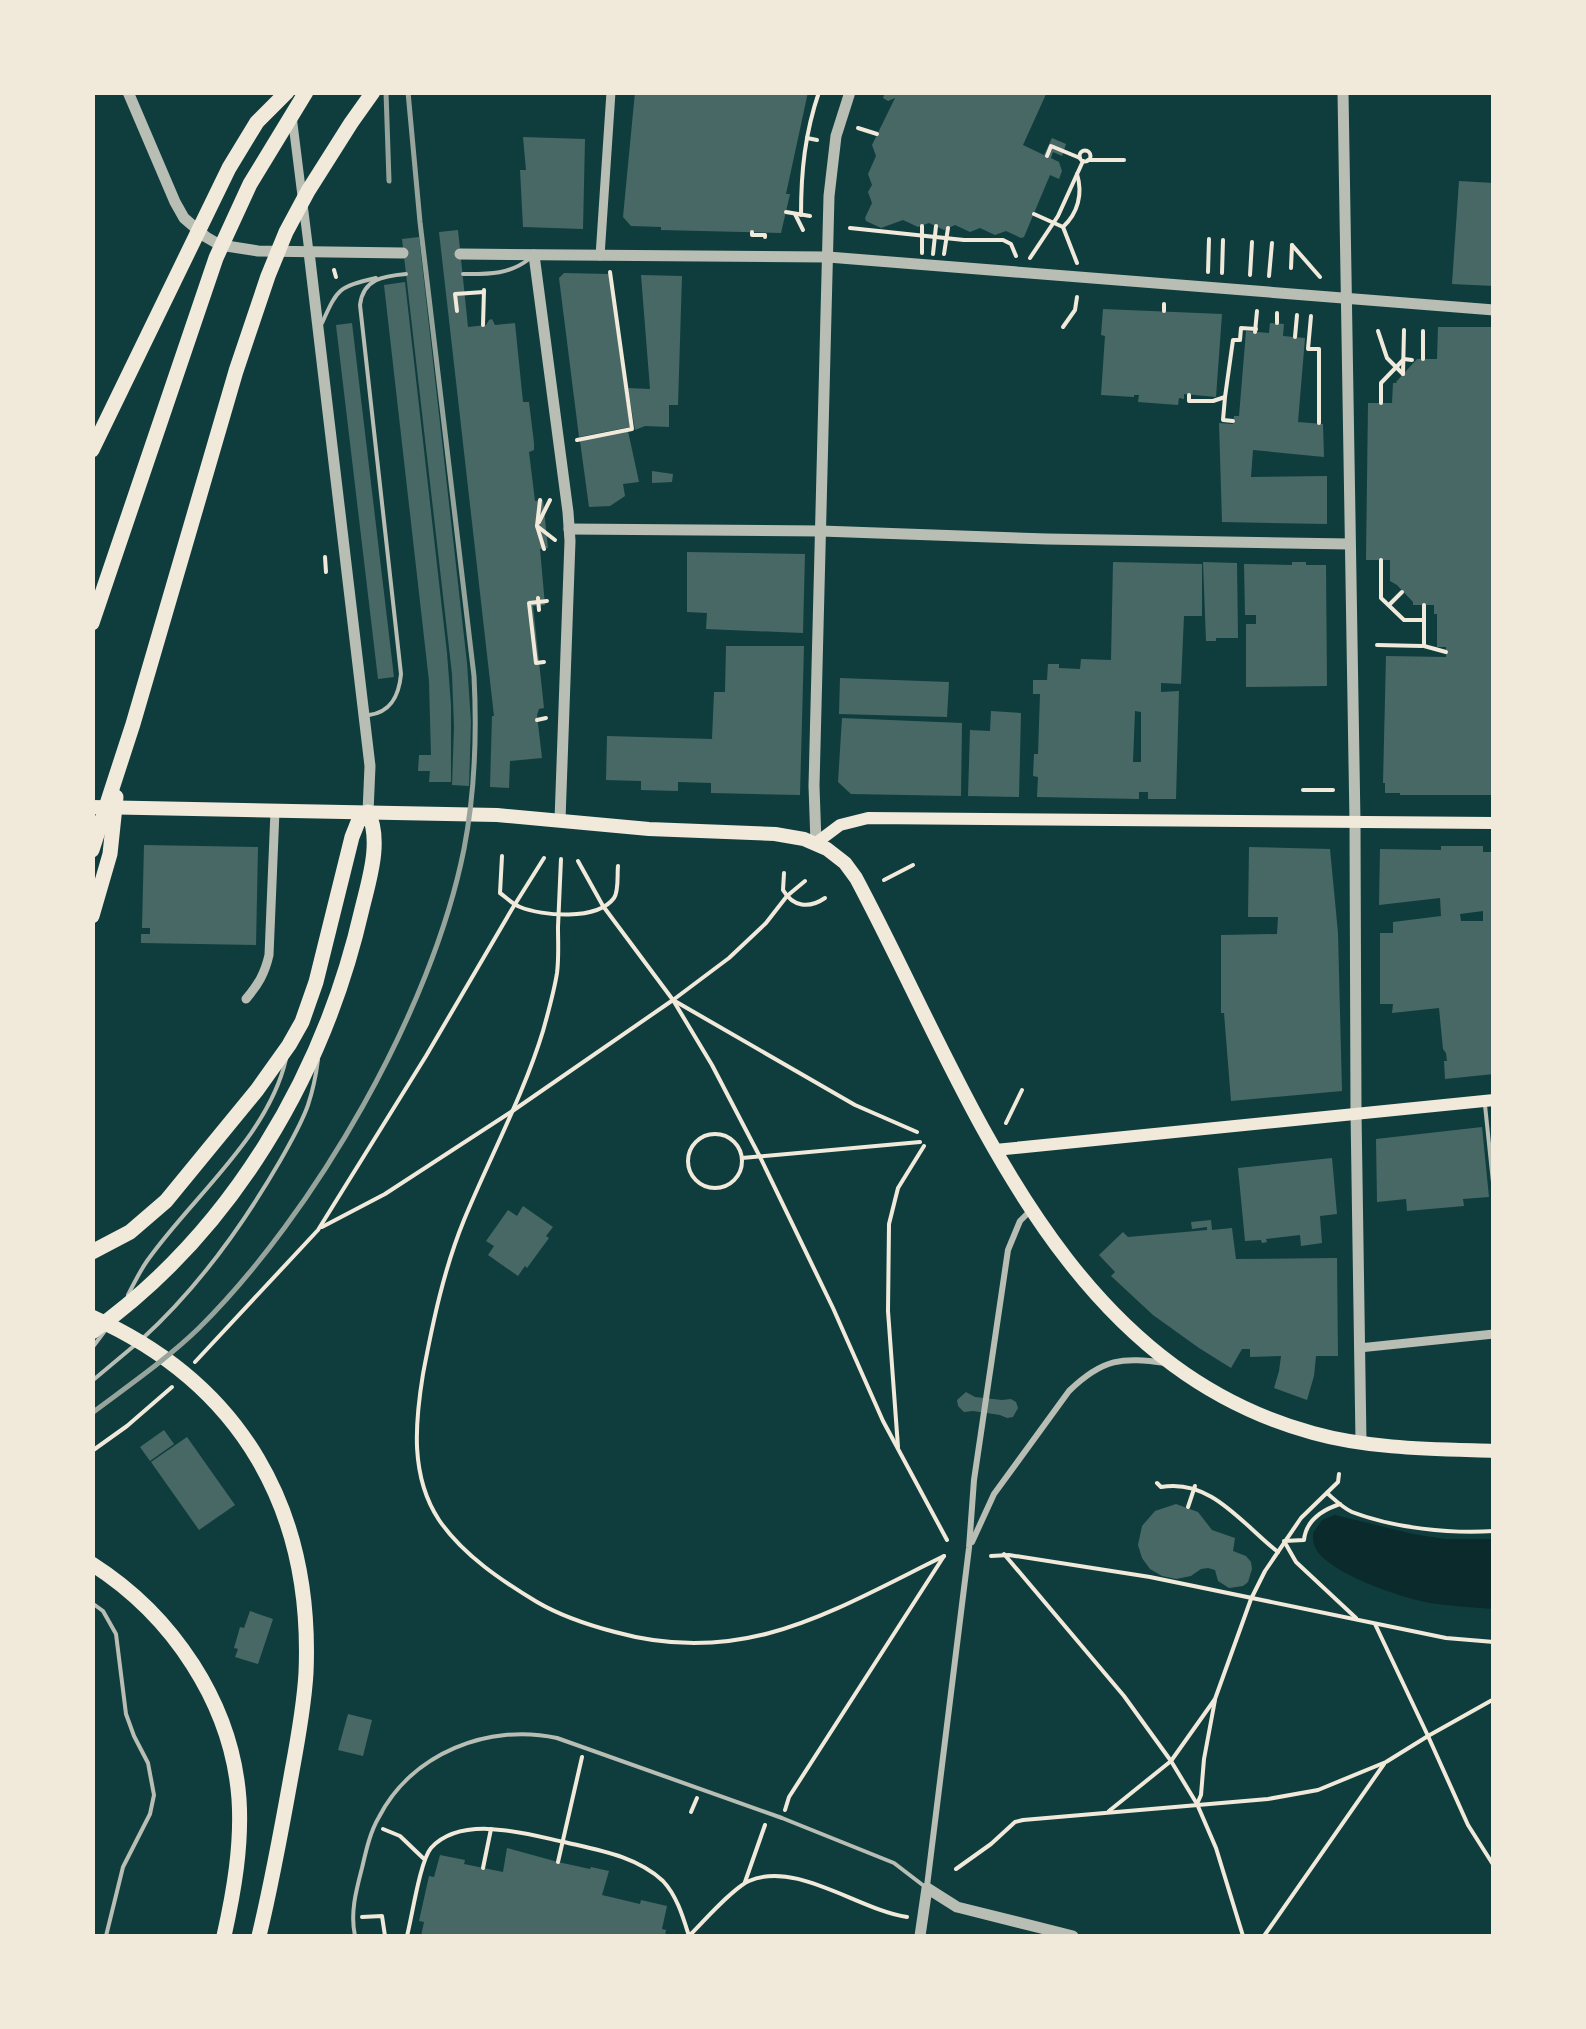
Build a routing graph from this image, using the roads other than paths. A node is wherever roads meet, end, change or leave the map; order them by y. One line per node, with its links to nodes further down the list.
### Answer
1 (128, 92): 8 (street)
2 (288, 92): 8 (street); 20 (highway)
3 (306, 92): 24 (highway)
4 (373, 92): 26 (highway)
5 (611, 92): 12 (street)
6 (850, 92): 13 (street)
7 (1343, 92): 17 (street)
8 (308, 252): 9 (street); 19 (street)
9 (404, 253)
10 (460, 254): 11 (street)
11 (534, 255): 12 (street); 15 (lane); 21 (street)
12 (600, 256): 13 (street)
13 (828, 257): 17 (street); 22 (street)
14 (406, 274): 16 (lane)
15 (462, 274)
16 (378, 278): 19 (lane); 25 (lane)
17 (1346, 299): 18 (street); 23 (street)
18 (1494, 310)
19 (318, 332): 25 (street)
20 (92, 450)
21 (569, 529): 22 (street); 30 (street)
22 (821, 531): 23 (street); 33 (street)
23 (1349, 544): 31 (street)
24 (92, 623)
25 (364, 716): 29 (street)
26 (116, 780): 34 (highway); 35 (highway)
27 (92, 807): 28 (main road)
28 (275, 811): 29 (main road); 36 (street)
29 (368, 812): 30 (main road); 37 (highway); 38 (highway)
30 (560, 820): 33 (main road)
31 (1355, 822): 32 (main road); 33 (main road); 40 (street)
32 (1494, 824)
33 (816, 843): 41 (main road)
34 (94, 847)
35 (92, 916)
36 (246, 999)
37 (321, 1036): 47 (highway); 50 (lane)
38 (289, 1045): 44 (highway); 47 (lane)
39 (1489, 1100): 40 (main road); 42 (lane)
40 (1356, 1112): 41 (main road); 48 (street)
41 (995, 1150): 43 (main road)
42 (1494, 1192)
43 (1030, 1211): 49 (main road); 53 (street)
44 (92, 1252)
45 (92, 1318): 59 (highway)
46 (1494, 1334): 48 (street)
47 (93, 1342)
48 (1359, 1348): 51 (street)
49 (1169, 1364): 51 (main road); 53 (street)
50 (92, 1380)
51 (1361, 1442): 52 (main road)
52 (1494, 1451)
53 (970, 1548): 56 (street)
54 (92, 1564): 58 (highway)
55 (92, 1603): 57 (lane)
56 (927, 1888): 60 (lane); 61 (street); 62 (street)
57 (106, 1936)
58 (224, 1936)
59 (260, 1936)
60 (355, 1936)
61 (920, 1936)
62 (1072, 1936)

